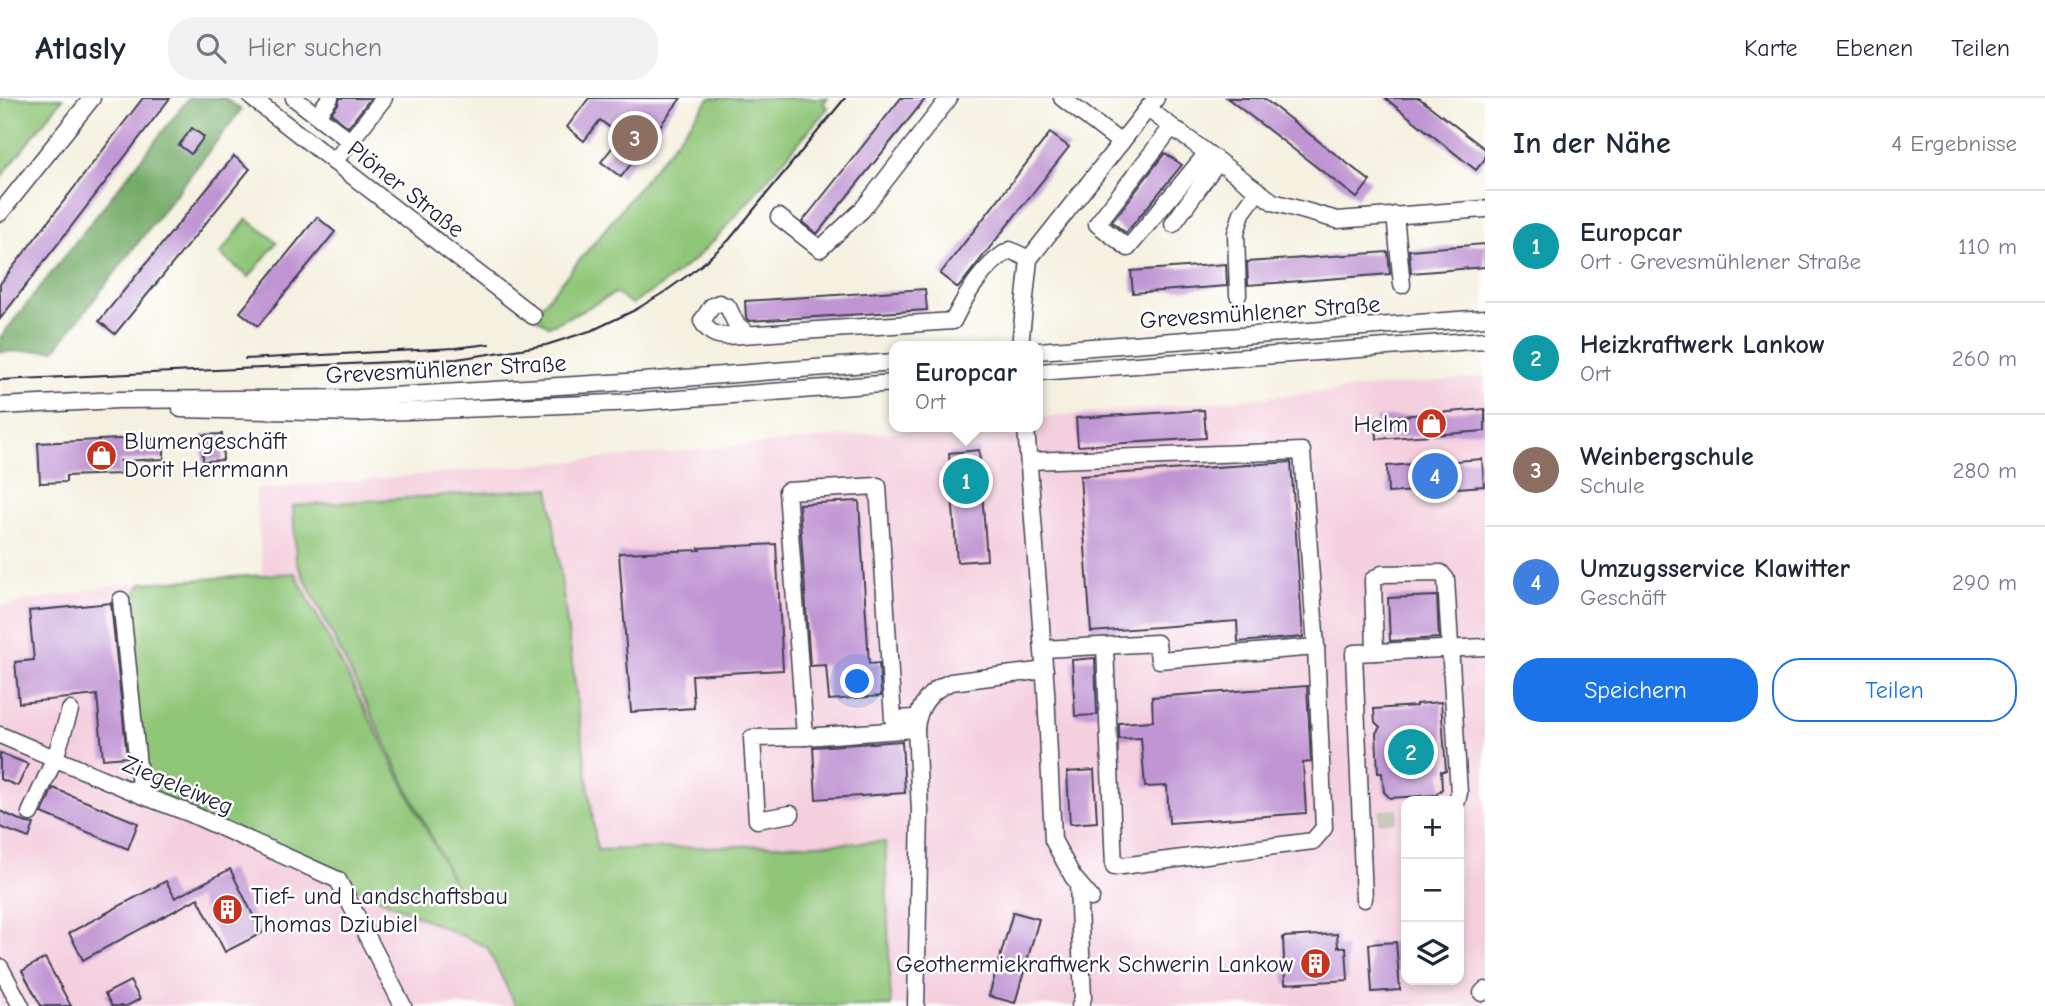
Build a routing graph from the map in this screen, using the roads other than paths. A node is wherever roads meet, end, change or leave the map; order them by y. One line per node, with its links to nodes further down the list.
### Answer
1 (92, 98): 17 (street)
2 (252, 98): 14 (street, Plöner Straße)
3 (294, 98): 9 (street)
4 (330, 98): 9 (street)
5 (384, 98): 11 (street)
6 (949, 98): 19 (street)
7 (1062, 98): 12 (street)
8 (1152, 104): 10 (street); 12 (street)
9 (317, 116): 11 (street)
10 (1172, 127): 13 (street); 13 (street)
11 (350, 141): 14 (street)
12 (1121, 143): 21 (street)
13 (1212, 157): 15 (street); 20 (street)
14 (334, 162): 24 (street, Plöner Straße)
15 (1258, 191): 18 (street); 23 (street)
16 (1485, 209): 18 (street)
17 (0, 213)
18 (1395, 215): 22 (street)
19 (779, 217)
20 (1173, 224)
21 (1029, 258): 26 (street); 28 (street)
22 (1402, 285)
23 (1238, 295)
24 (533, 316)
25 (1485, 318): 29 (street, Grevesmühlener Straße)
26 (748, 334)
27 (1485, 340): 31 (street, Grevesmühlener Straße)
28 (1021, 341)
29 (1043, 351)
30 (889, 362): 33 (street, Grevesmühlener Straße)
31 (1043, 372)
32 (889, 383): 34 (street, Grevesmühlener Straße)
33 (0, 406)
34 (0, 416)
35 (1026, 432): 36 (street)
36 (1029, 461): 39 (street); 41 (street)
37 (121, 600): 50 (street)
38 (1105, 646): 39 (street); 39 (street); 41 (street)
39 (1316, 647)
40 (1485, 648): 42 (street)
41 (1043, 649): 44 (street)
42 (1452, 649): 43 (street); 43 (street); 51 (street)
43 (1376, 652): 52 (street)
44 (1045, 670): 46 (street); 56 (street)
45 (70, 710): 49 (street)
46 (916, 723): 48 (street); 48 (street); 62 (street)
47 (0, 735): 49 (street, Ziegeleiweg)
48 (805, 737): 54 (street)
49 (55, 758): 50 (street, Ziegeleiweg); 53 (street)
50 (141, 795): 61 (street, Ziegeleiweg)
51 (1458, 796)
52 (1359, 811): 55 (street); 58 (street)
53 (30, 813)
54 (791, 814)
55 (1375, 820)
56 (1078, 884): 57 (street); 63 (street)
57 (1091, 898)
58 (1364, 899)
59 (0, 967): 60 (street)
60 (22, 1006)
61 (403, 1006)
62 (916, 1006)
63 (1080, 1006)

